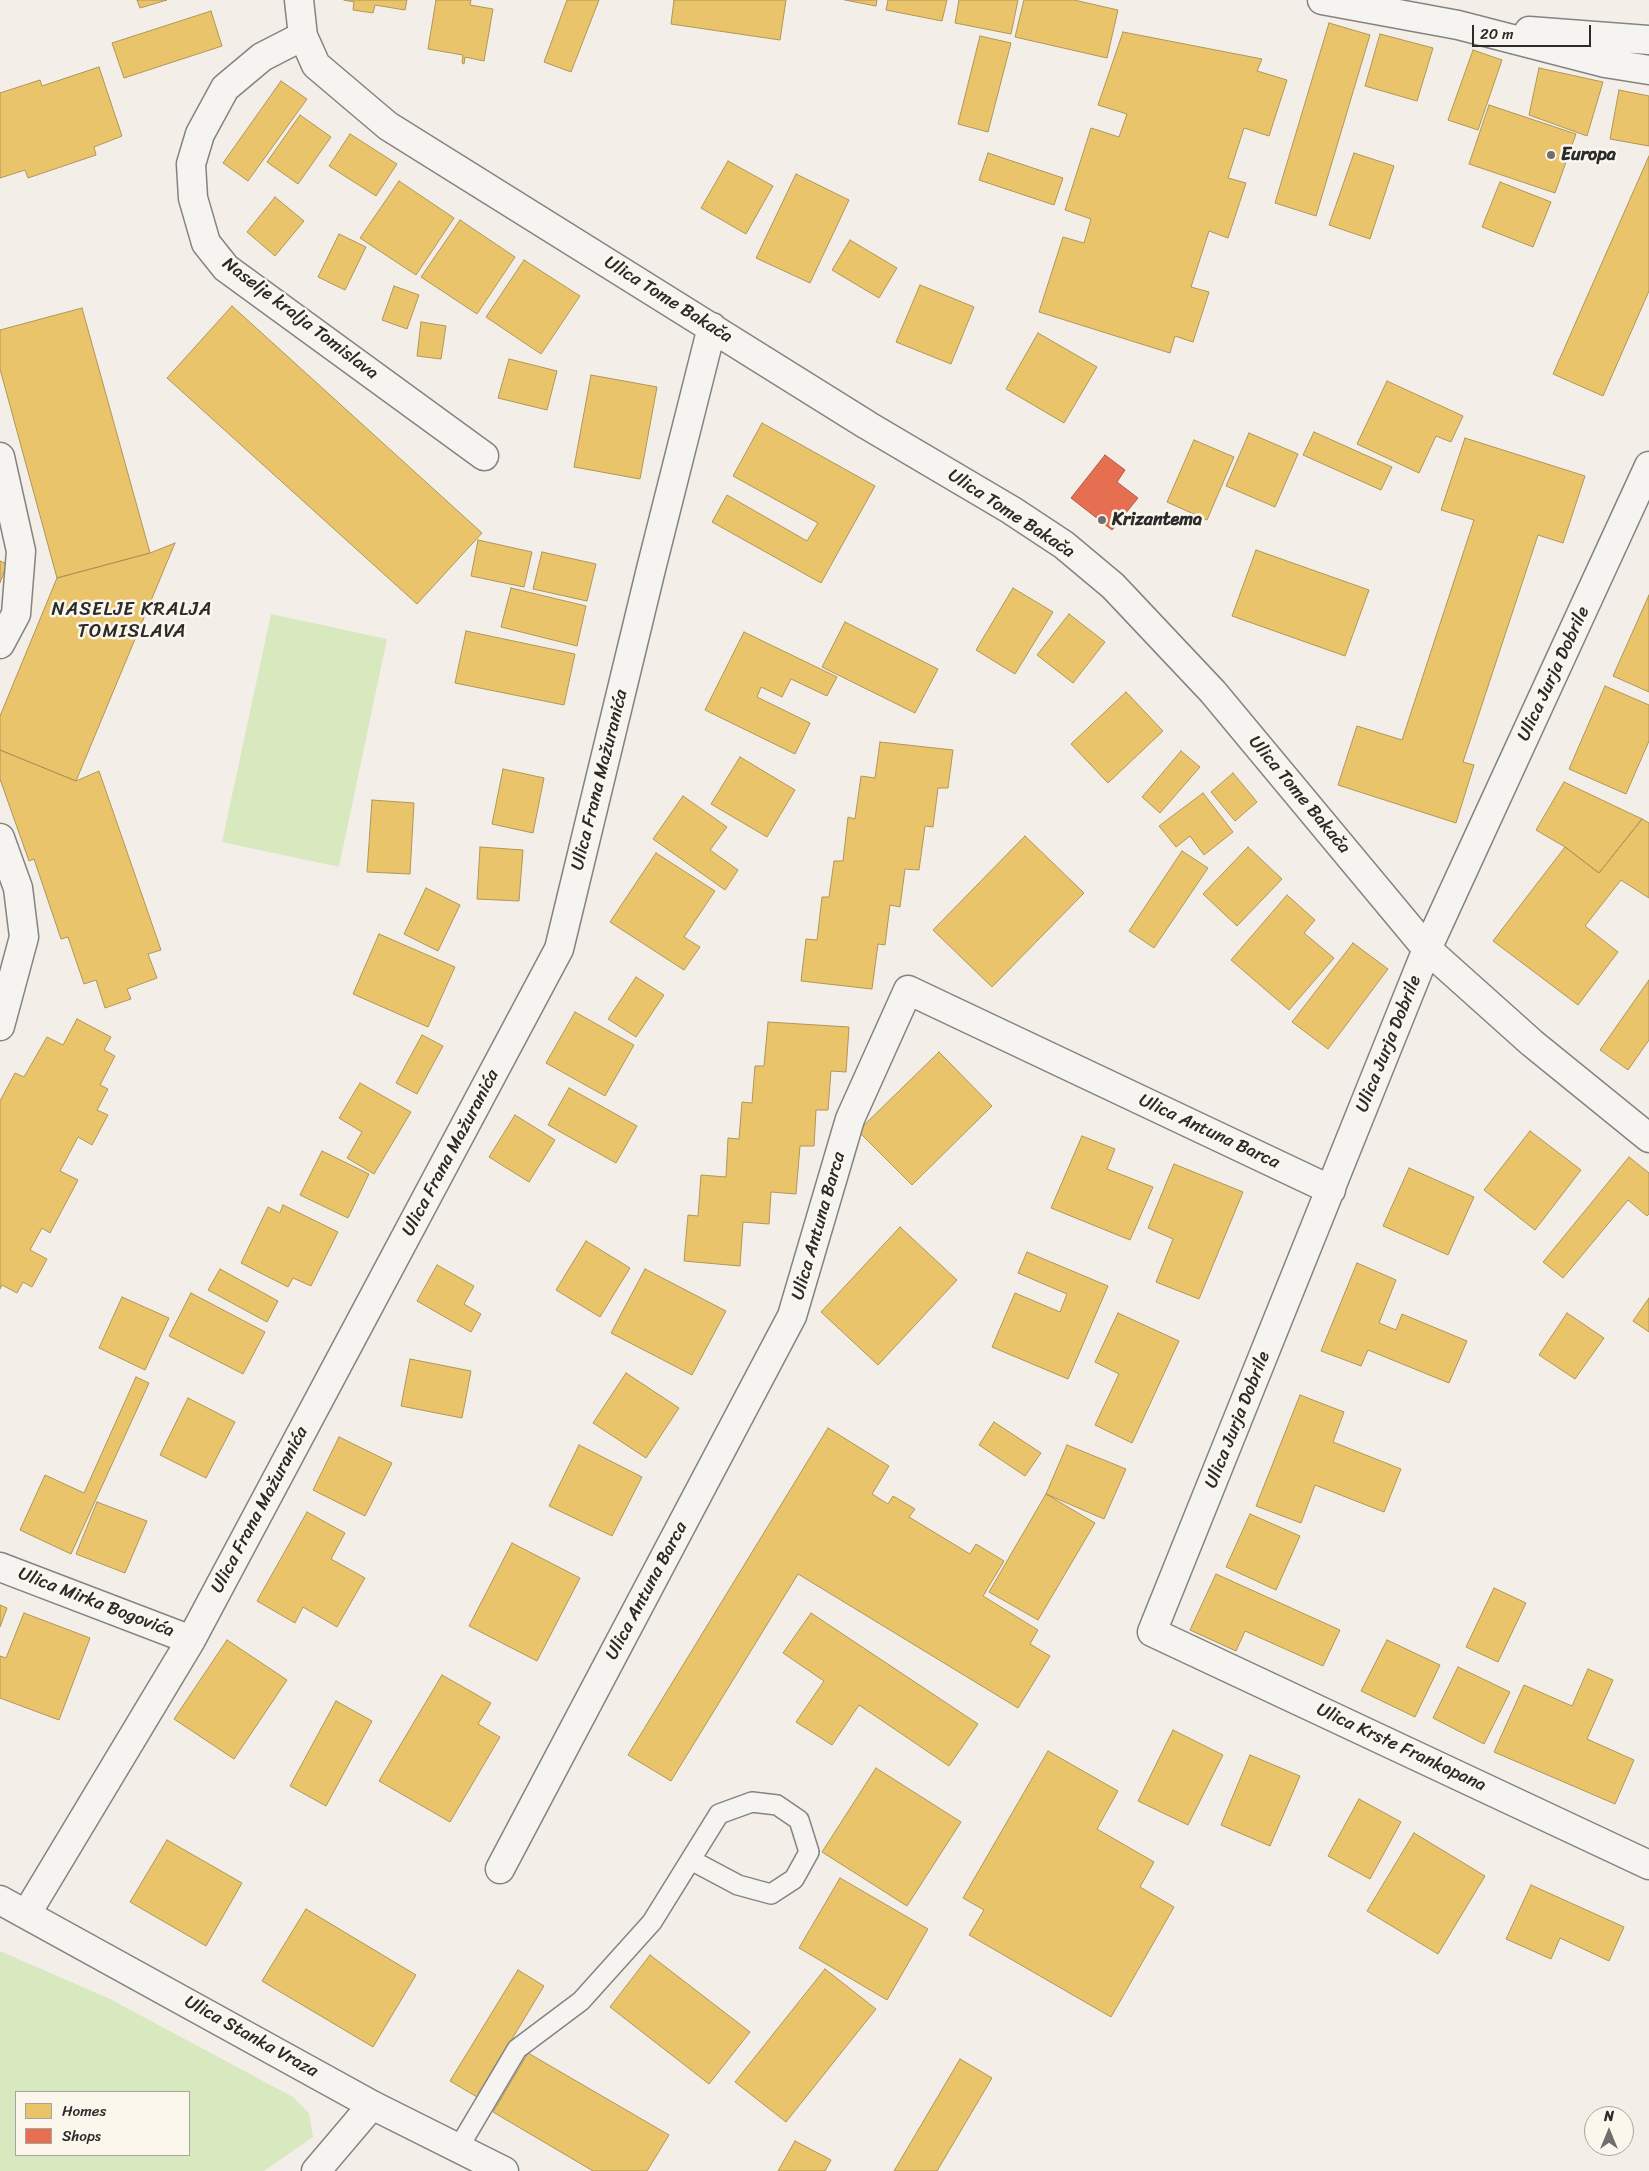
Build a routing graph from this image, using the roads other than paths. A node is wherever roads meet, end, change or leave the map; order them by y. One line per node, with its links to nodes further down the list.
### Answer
1 (300, 0): 4 (street, Ulica Tome Bakača)
2 (1322, 0): 3 (street)
3 (1458, 25): 5 (street); 6 (street)
4 (303, 36): 7 (street, Ulica Tome Bakača); 8 (street, Naselje kralja Tomislava)
5 (1649, 40)
6 (1649, 70)
7 (712, 327): 13 (street, Ulica Tome Bakača); 19 (street, Ulica Frana Mažuranića)
8 (484, 456)
9 (0, 457): 11 (street)
10 (1649, 466): 13 (street, Ulica Jurja Dobrile)
11 (0, 644)
12 (0, 838): 14 (street)
13 (1428, 949): 15 (street, Ulica Tome Bakača); 16 (street, Ulica Jurja Dobrile)
14 (0, 1026)
15 (1649, 1138)
16 (1331, 1190): 18 (street, Ulica Jurja Dobrile); 22 (street, Ulica Antuna Barca)
17 (0, 1566): 19 (street, Ulica Mirka Bogovića)
18 (1152, 1632): 21 (street, Ulica Krste Frankopana)
19 (191, 1640): 24 (street, Ulica Frana Mažuranića)
20 (691, 1860): 20 (lane); 26 (lane)
21 (1649, 1865)
22 (500, 1870)
23 (0, 1900): 24 (street, Ulica Stanka Vraza)
24 (27, 1914): 25 (street, Ulica Stanka Vraza)
25 (372, 2105): 26 (street, Ulica Stanka Vraza); 27 (street)
26 (459, 2147): 28 (street, Ulica Stanka Vraza)
27 (316, 2171)
28 (504, 2171)

